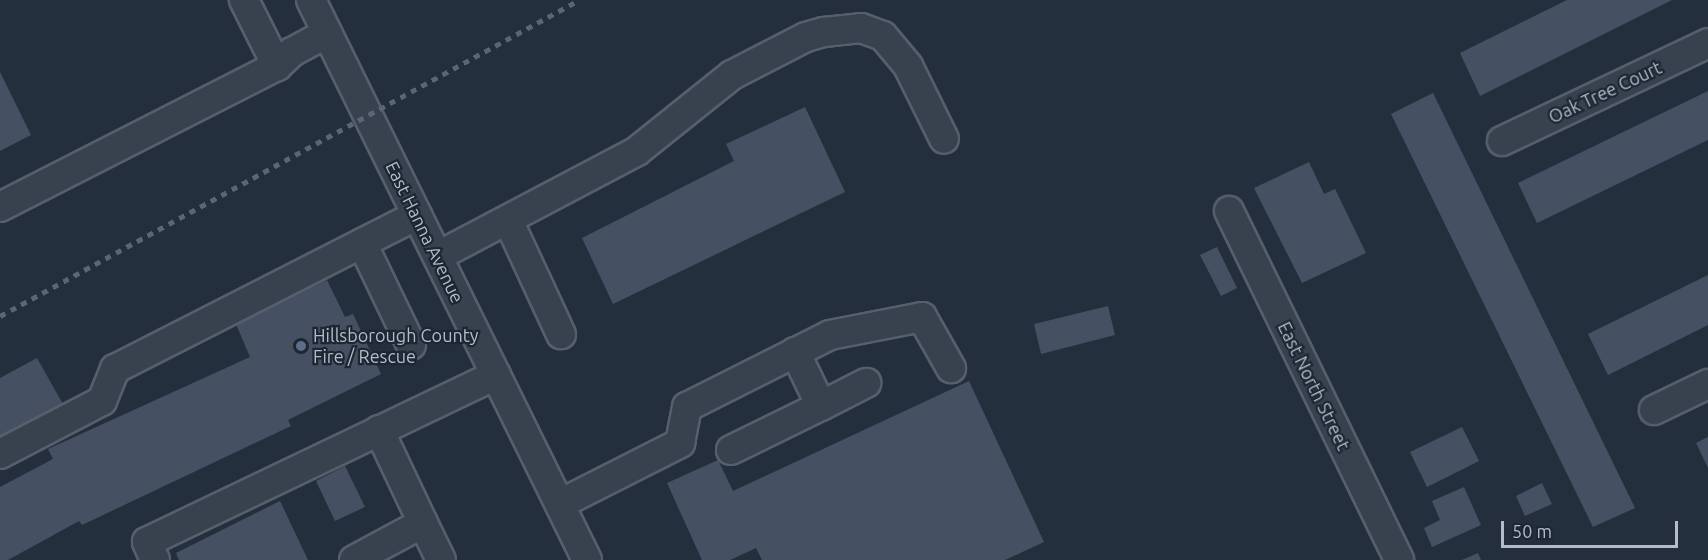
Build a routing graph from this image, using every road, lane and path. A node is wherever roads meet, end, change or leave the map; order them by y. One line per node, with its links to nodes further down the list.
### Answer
1 (244, 0): 5 (street)
2 (311, 0): 3 (street, East Hanna Avenue)
3 (327, 33): 5 (street); 10 (street, East Hanna Avenue)
4 (1708, 43): 7 (street, Oak Tree Court)
5 (277, 66): 8 (street)
6 (944, 140): 11 (street)
7 (1502, 141)
8 (0, 207)
9 (1229, 211): 32 (street, East North Street)
10 (417, 215): 12 (street); 13 (street, East Hanna Avenue)
11 (508, 220): 13 (street); 14 (street)
12 (362, 243): 15 (street); 25 (street)
13 (438, 256): 18 (street, East Hanna Avenue)
14 (561, 334)
15 (411, 345)
16 (795, 352): 17 (street); 21 (street); 26 (street)
17 (951, 368)
18 (496, 375): 23 (street); 26 (street, East Hanna Avenue)
19 (866, 382): 21 (street)
20 (1708, 384): 22 (street)
21 (821, 406): 24 (street)
22 (1654, 410)
23 (379, 430): 27 (street); 28 (street)
24 (731, 450)
25 (0, 454)
26 (560, 504): 31 (street, East Hanna Avenue)
27 (423, 523): 29 (street); 30 (street)
28 (151, 551)
29 (354, 560)
30 (441, 560)
31 (588, 560)
32 (1399, 560)

